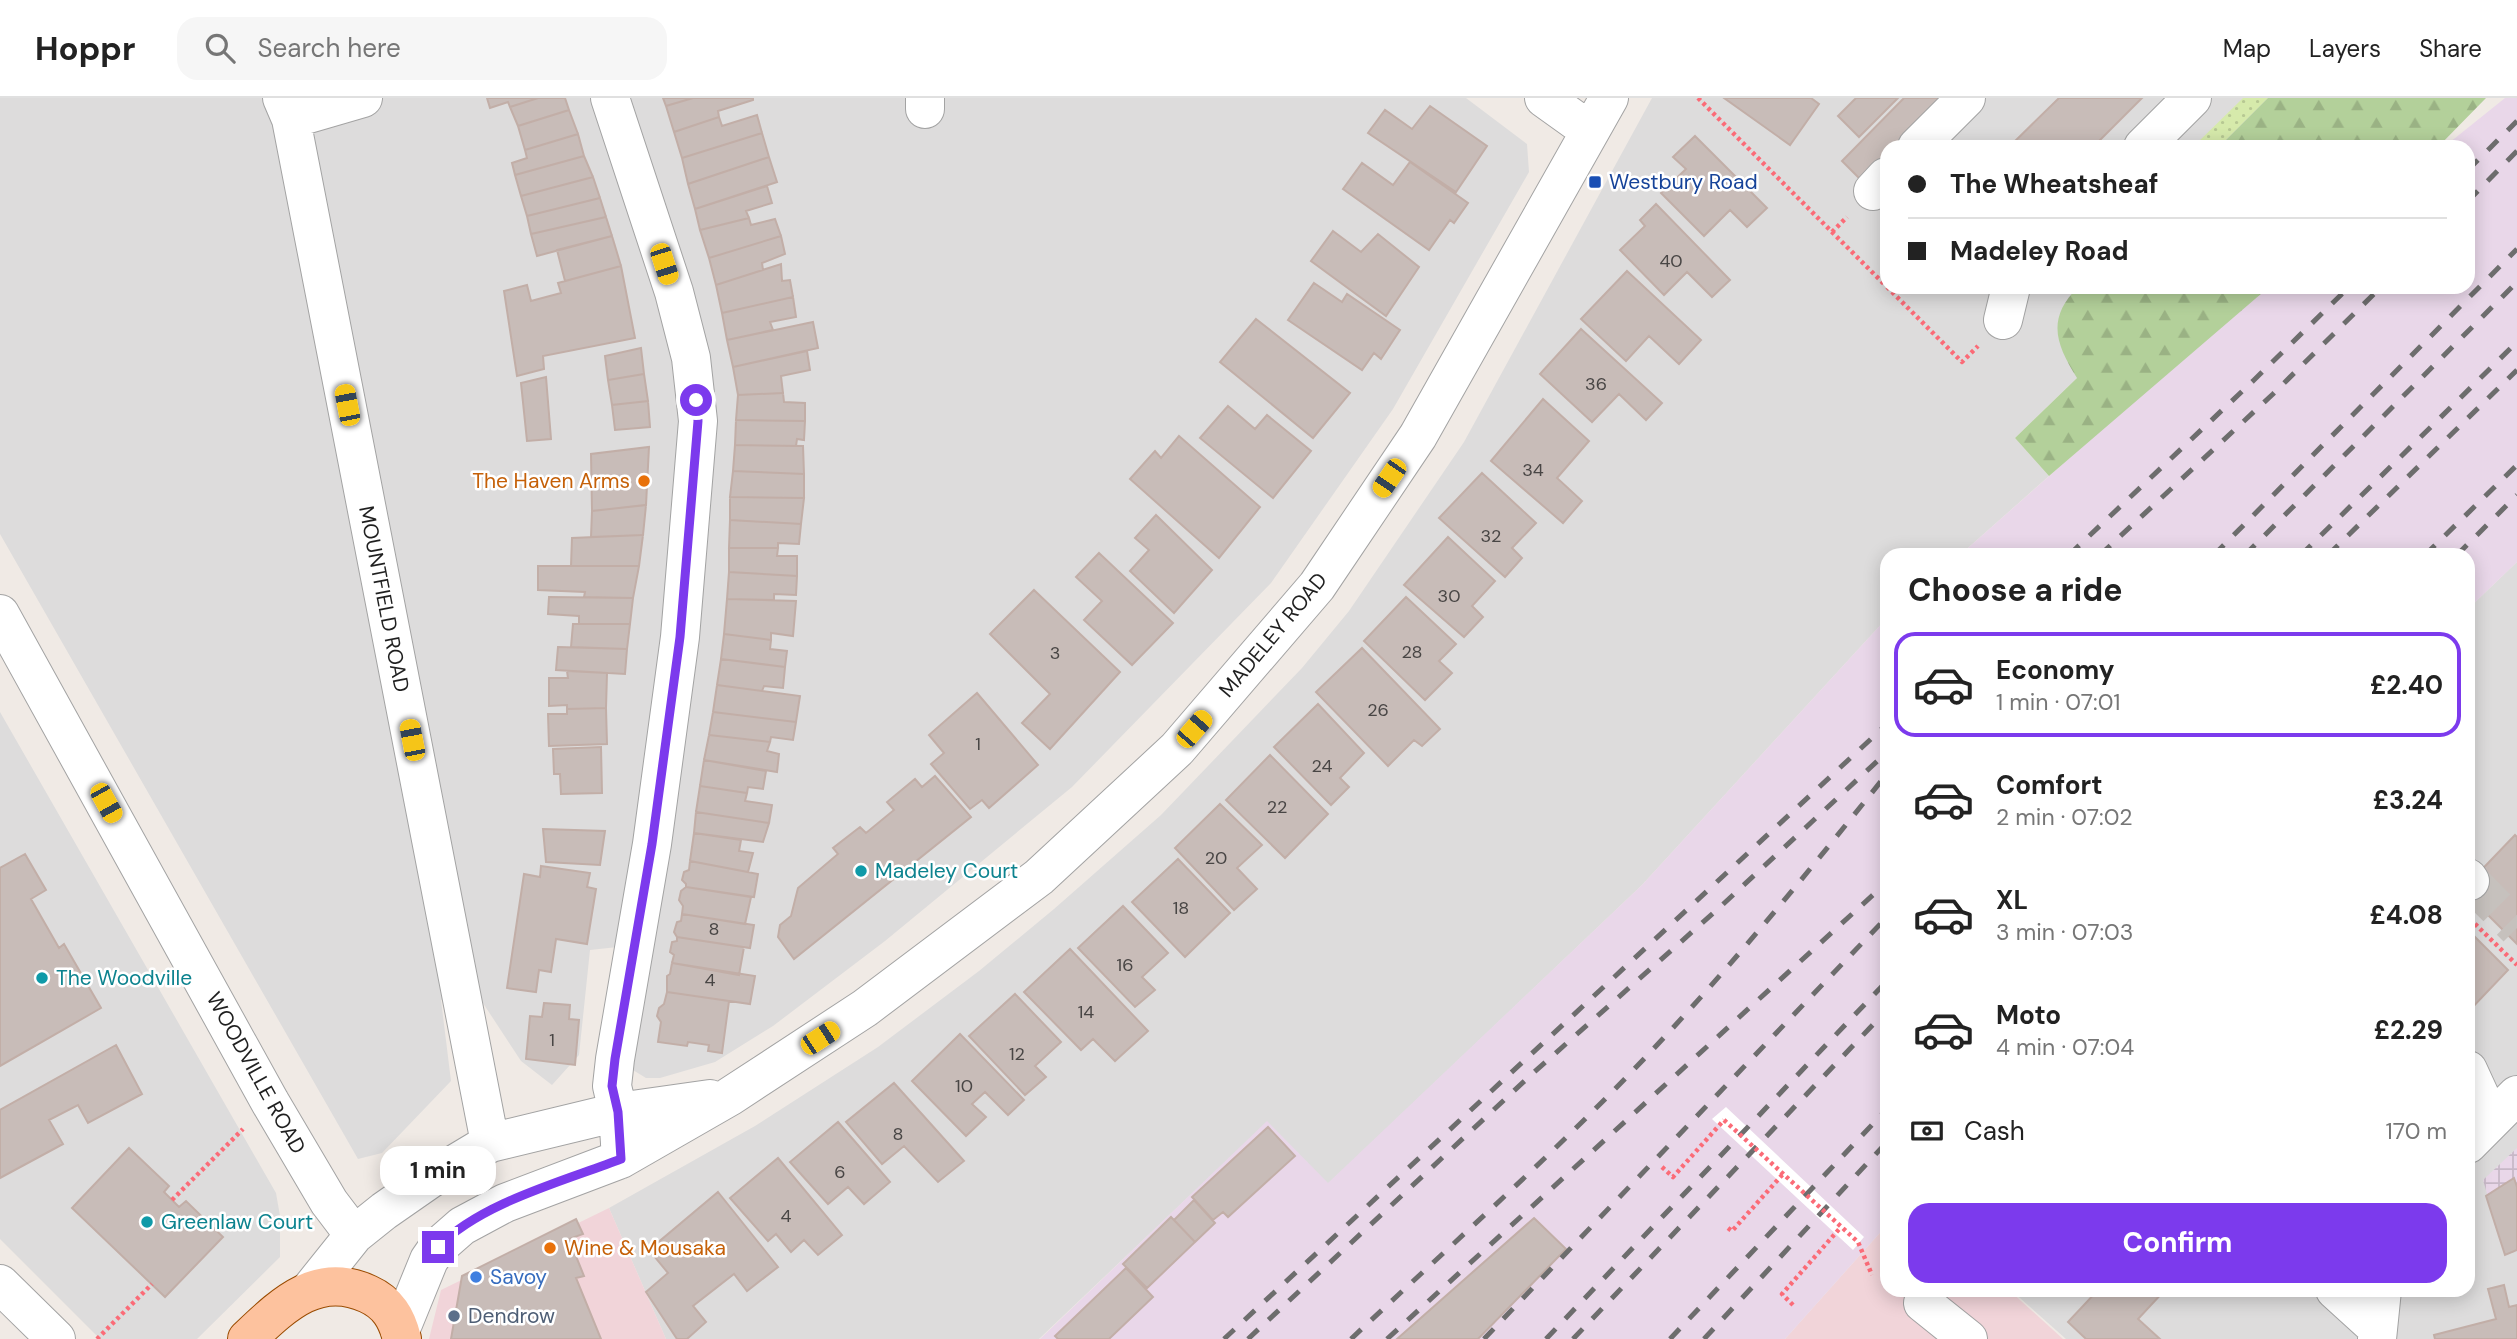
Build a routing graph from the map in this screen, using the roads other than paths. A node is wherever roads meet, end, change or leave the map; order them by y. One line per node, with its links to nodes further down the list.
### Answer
1 (363, 98): 7 (street)
2 (610, 98): 14 (street)
3 (1544, 98): 8 (street)
4 (1609, 98): 8 (street, MADELEY ROAD)
5 (1966, 98): 9 (street)
6 (2192, 98): 10 (street)
7 (287, 109): 16 (street, MOUNTFIELD ROAD)
8 (1590, 131): 13 (street, MADELEY ROAD)
9 (1924, 140)
10 (2150, 140)
11 (0, 614): 18 (street, WOODVILLE ROAD)
12 (2475, 1085): 15 (street)
13 (729, 1097): 14 (street, MADELEY ROAD); 17 (street, MADELEY ROAD)
14 (618, 1112): 16 (street, MADELEY ROAD); 17 (street)
15 (2492, 1120)
16 (490, 1143): 18 (street, MADELEY ROAD)
17 (621, 1159): 25 (street, MADELEY ROAD)
18 (354, 1235): 20 (street, MADELEY ROAD)
19 (0, 1284): 26 (street)
20 (310, 1290): 25 (main road); 27 (main road)
21 (2342, 1297): 24 (street)
22 (2381, 1297): 24 (street)
23 (1923, 1303): 28 (street)
24 (2378, 1334)
25 (401, 1335)
26 (56, 1339)
27 (247, 1339)
28 (1968, 1339)

